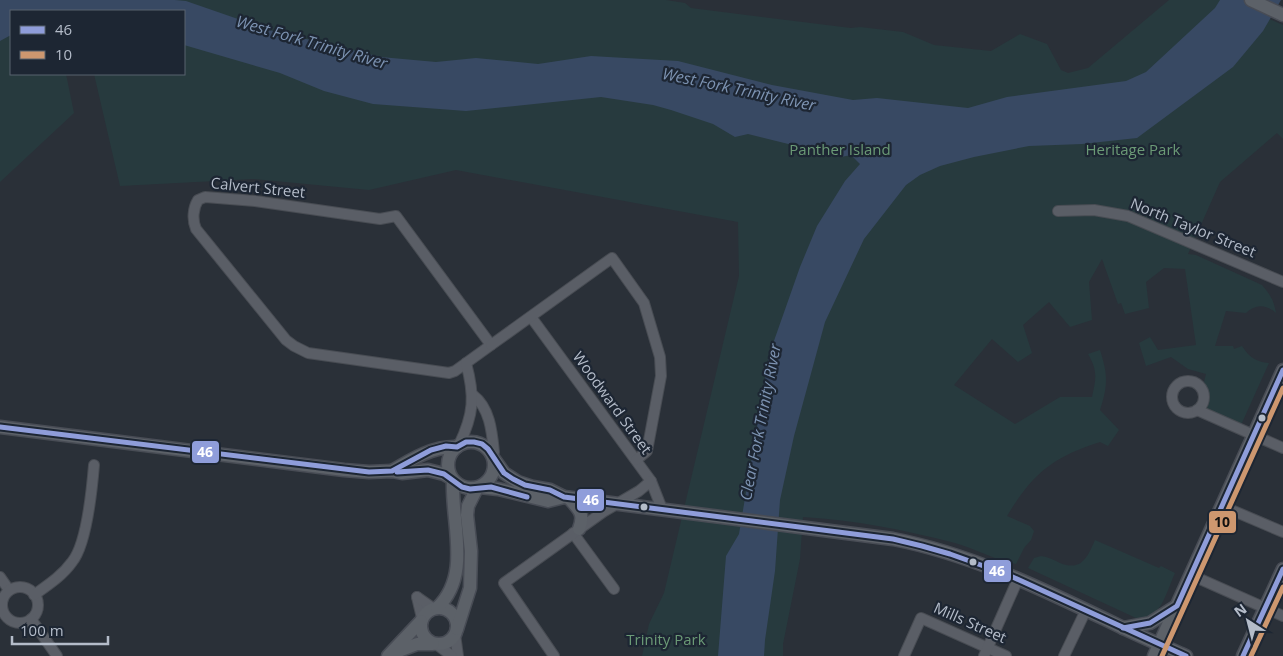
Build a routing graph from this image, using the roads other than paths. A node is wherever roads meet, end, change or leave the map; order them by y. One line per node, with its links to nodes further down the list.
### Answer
1 (1251, 0): 2 (main road)
2 (1283, 15)
3 (1058, 211): 4 (street, North Taylor Street)
4 (1283, 282)
5 (531, 318): 6 (street, Calvert Street); 16 (street, Woodward Street); 16 (street, Calvert Street)
6 (491, 345): 7 (street, Calvert Street); 7 (street, Calvert Street)
7 (466, 363): 9 (street)
8 (1283, 370): 12 (main road)
9 (473, 395): 13 (street); 15 (street)
10 (1198, 410): 12 (street)
11 (0, 427): 18 (main road)
12 (1254, 435): 14 (street); 24 (main road)
13 (458, 446): 15 (main road); 18 (main road); 19 (main road)
14 (1283, 448)
15 (493, 457): 21 (main road); 22 (main road)
16 (636, 460): 20 (street, Woodward Street)
17 (94, 465): 34 (street)
18 (392, 471): 19 (main road)
19 (452, 479): 21 (main road); 36 (main road)
20 (651, 481): 23 (street); 25 (street, Woodward Street)
21 (479, 487): 22 (main road); 44 (main road)
22 (567, 498): 23 (main road); 26 (main road)
23 (616, 504): 25 (main road); 26 (street)
24 (1222, 506): 27 (street); 29 (main road)
25 (662, 509): 31 (main road)
26 (576, 531): 32 (street); 52 (street)
27 (1283, 532)
28 (1283, 569): 37 (main road)
29 (1191, 575): 35 (main road); 37 (street)
30 (0, 577): 33 (street)
31 (1018, 579): 38 (main road); 47 (street)
32 (614, 589)
33 (9, 590): 34 (street); 40 (street)
34 (34, 595): 41 (street)
35 (1177, 606): 43 (main road); 46 (main road)
36 (436, 608): 42 (main road); 42 (street); 44 (main road)
37 (1265, 608): 39 (street); 57 (main road)
38 (1086, 610): 43 (main road); 55 (street)
39 (1283, 616)
40 (3, 618): 41 (street)
41 (31, 619): 49 (street)
42 (422, 619): 45 (main road); 48 (main road)
43 (1123, 628): 46 (main road)
44 (456, 631): 45 (main road); 51 (street)
45 (434, 644): 48 (main road); 50 (street)
46 (1157, 650): 56 (main road)
47 (985, 652): 53 (street, Mills Street); 54 (street, Mills Street)
48 (390, 655)
49 (57, 656)
50 (452, 656)
51 (458, 656)
52 (554, 656)
53 (904, 656)
54 (1006, 656)
55 (1064, 656)
56 (1186, 656)
57 (1243, 656)

